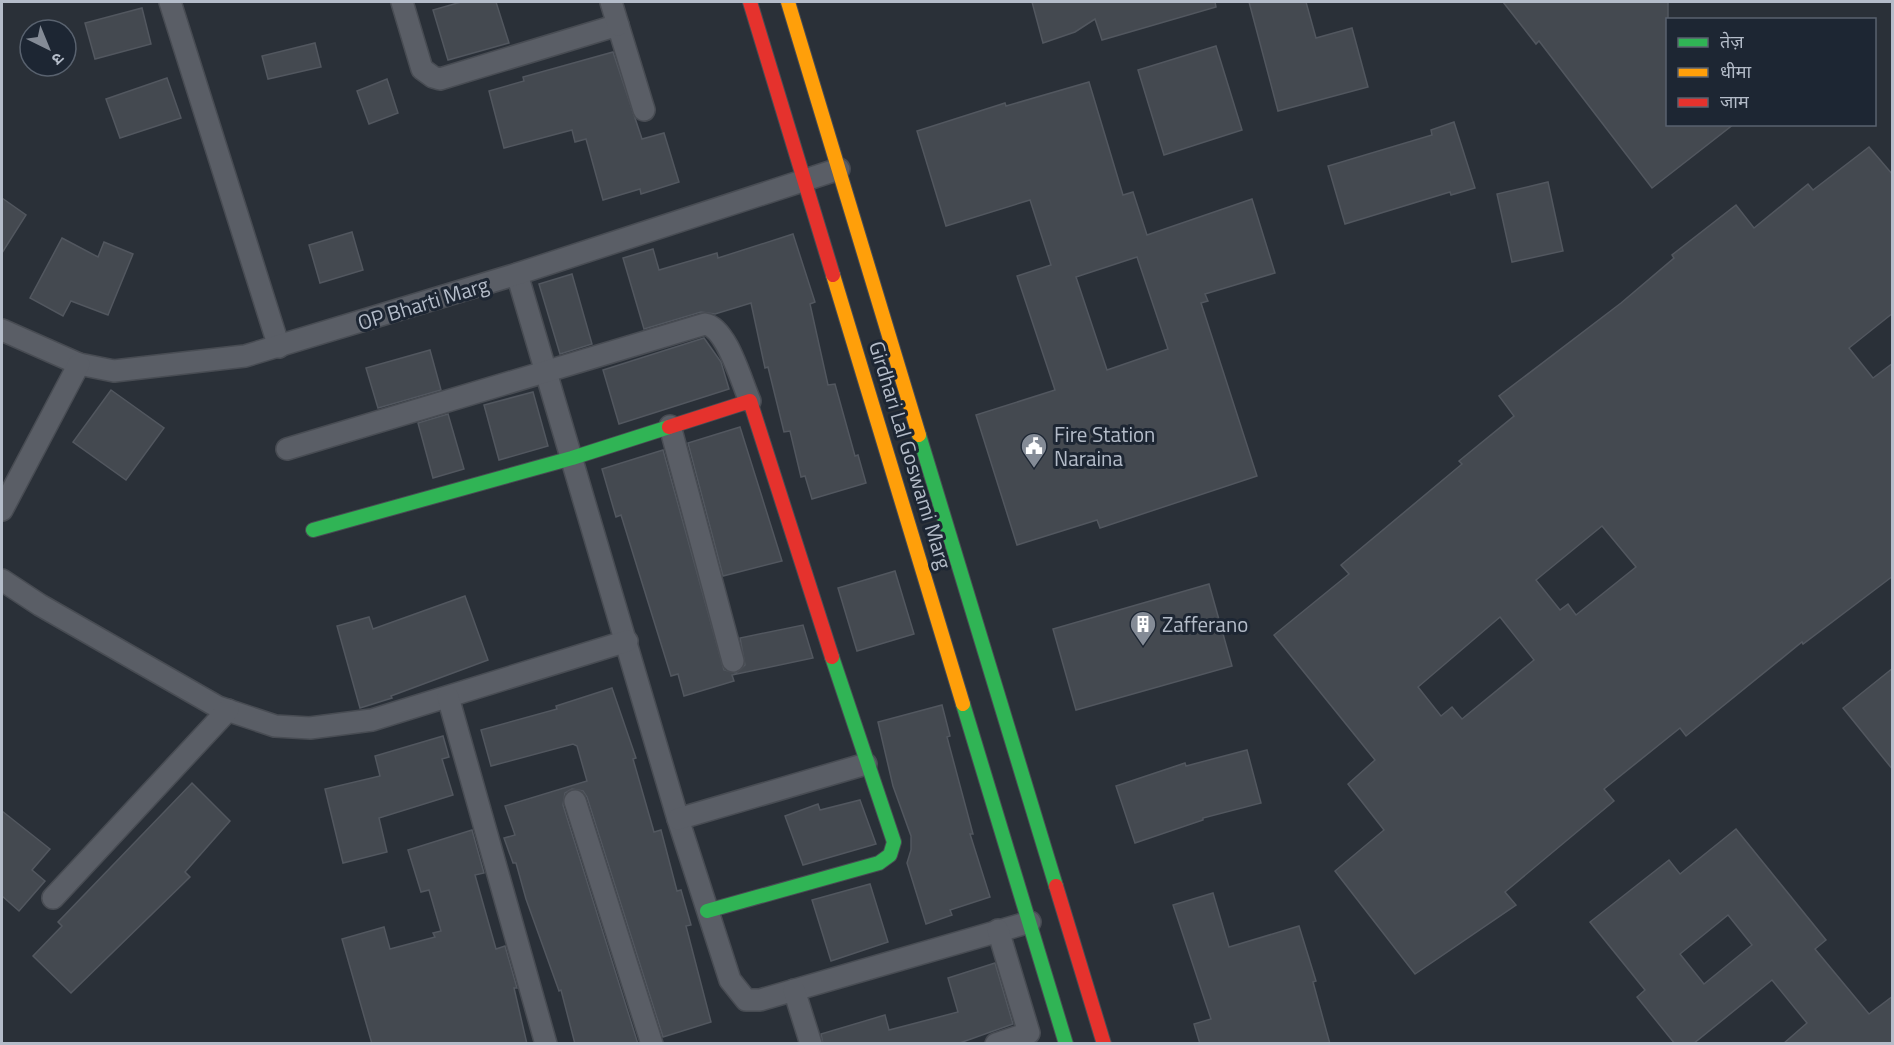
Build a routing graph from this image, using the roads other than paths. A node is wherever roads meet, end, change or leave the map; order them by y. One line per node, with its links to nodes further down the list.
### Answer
1 (170, 2): 12 (street)
2 (402, 2): 6 (street)
3 (611, 2): 6 (street)
4 (750, 2): 9 (main road, Girdhari Lal Goswami Marg)
5 (788, 2): 8 (main road, Girdhari Lal Goswami Marg)
6 (618, 25): 7 (street)
7 (644, 110)
8 (839, 169): 9 (street, OP Bharti Marg); 40 (main road, Girdhari Lal Goswami Marg)
9 (805, 179): 10 (street, OP Bharti Marg); 31 (main road, Girdhari Lal Goswami Marg)
10 (517, 274): 12 (street, OP Bharti Marg); 14 (street)
11 (2, 330): 13 (street, OP Bharti Marg)
12 (279, 347): 13 (street, OP Bharti Marg)
13 (79, 364): 19 (street)
14 (547, 373): 15 (street); 17 (street); 18 (street)
15 (750, 401): 16 (main road); 26 (main road)
16 (670, 426): 18 (main road); 23 (street)
17 (287, 449)
18 (572, 458): 20 (main road); 22 (street)
19 (2, 510)
20 (313, 530)
21 (2, 580): 25 (street)
22 (627, 641): 24 (street); 28 (street)
23 (733, 661)
24 (448, 697): 25 (street); 35 (street)
25 (228, 710): 29 (street)
26 (866, 764): 28 (street); 30 (main road)
27 (575, 801): 36 (street)
28 (678, 819): 30 (street)
29 (53, 898)
30 (707, 911): 33 (street)
31 (1030, 922): 32 (street); 39 (main road, Girdhari Lal Goswami Marg)
32 (998, 930): 33 (street); 34 (street)
33 (794, 990): 37 (street)
34 (1031, 1038): 38 (street)
35 (546, 1044)
36 (652, 1044)
37 (811, 1044)
38 (996, 1044)
39 (1066, 1044)
40 (1104, 1044)

